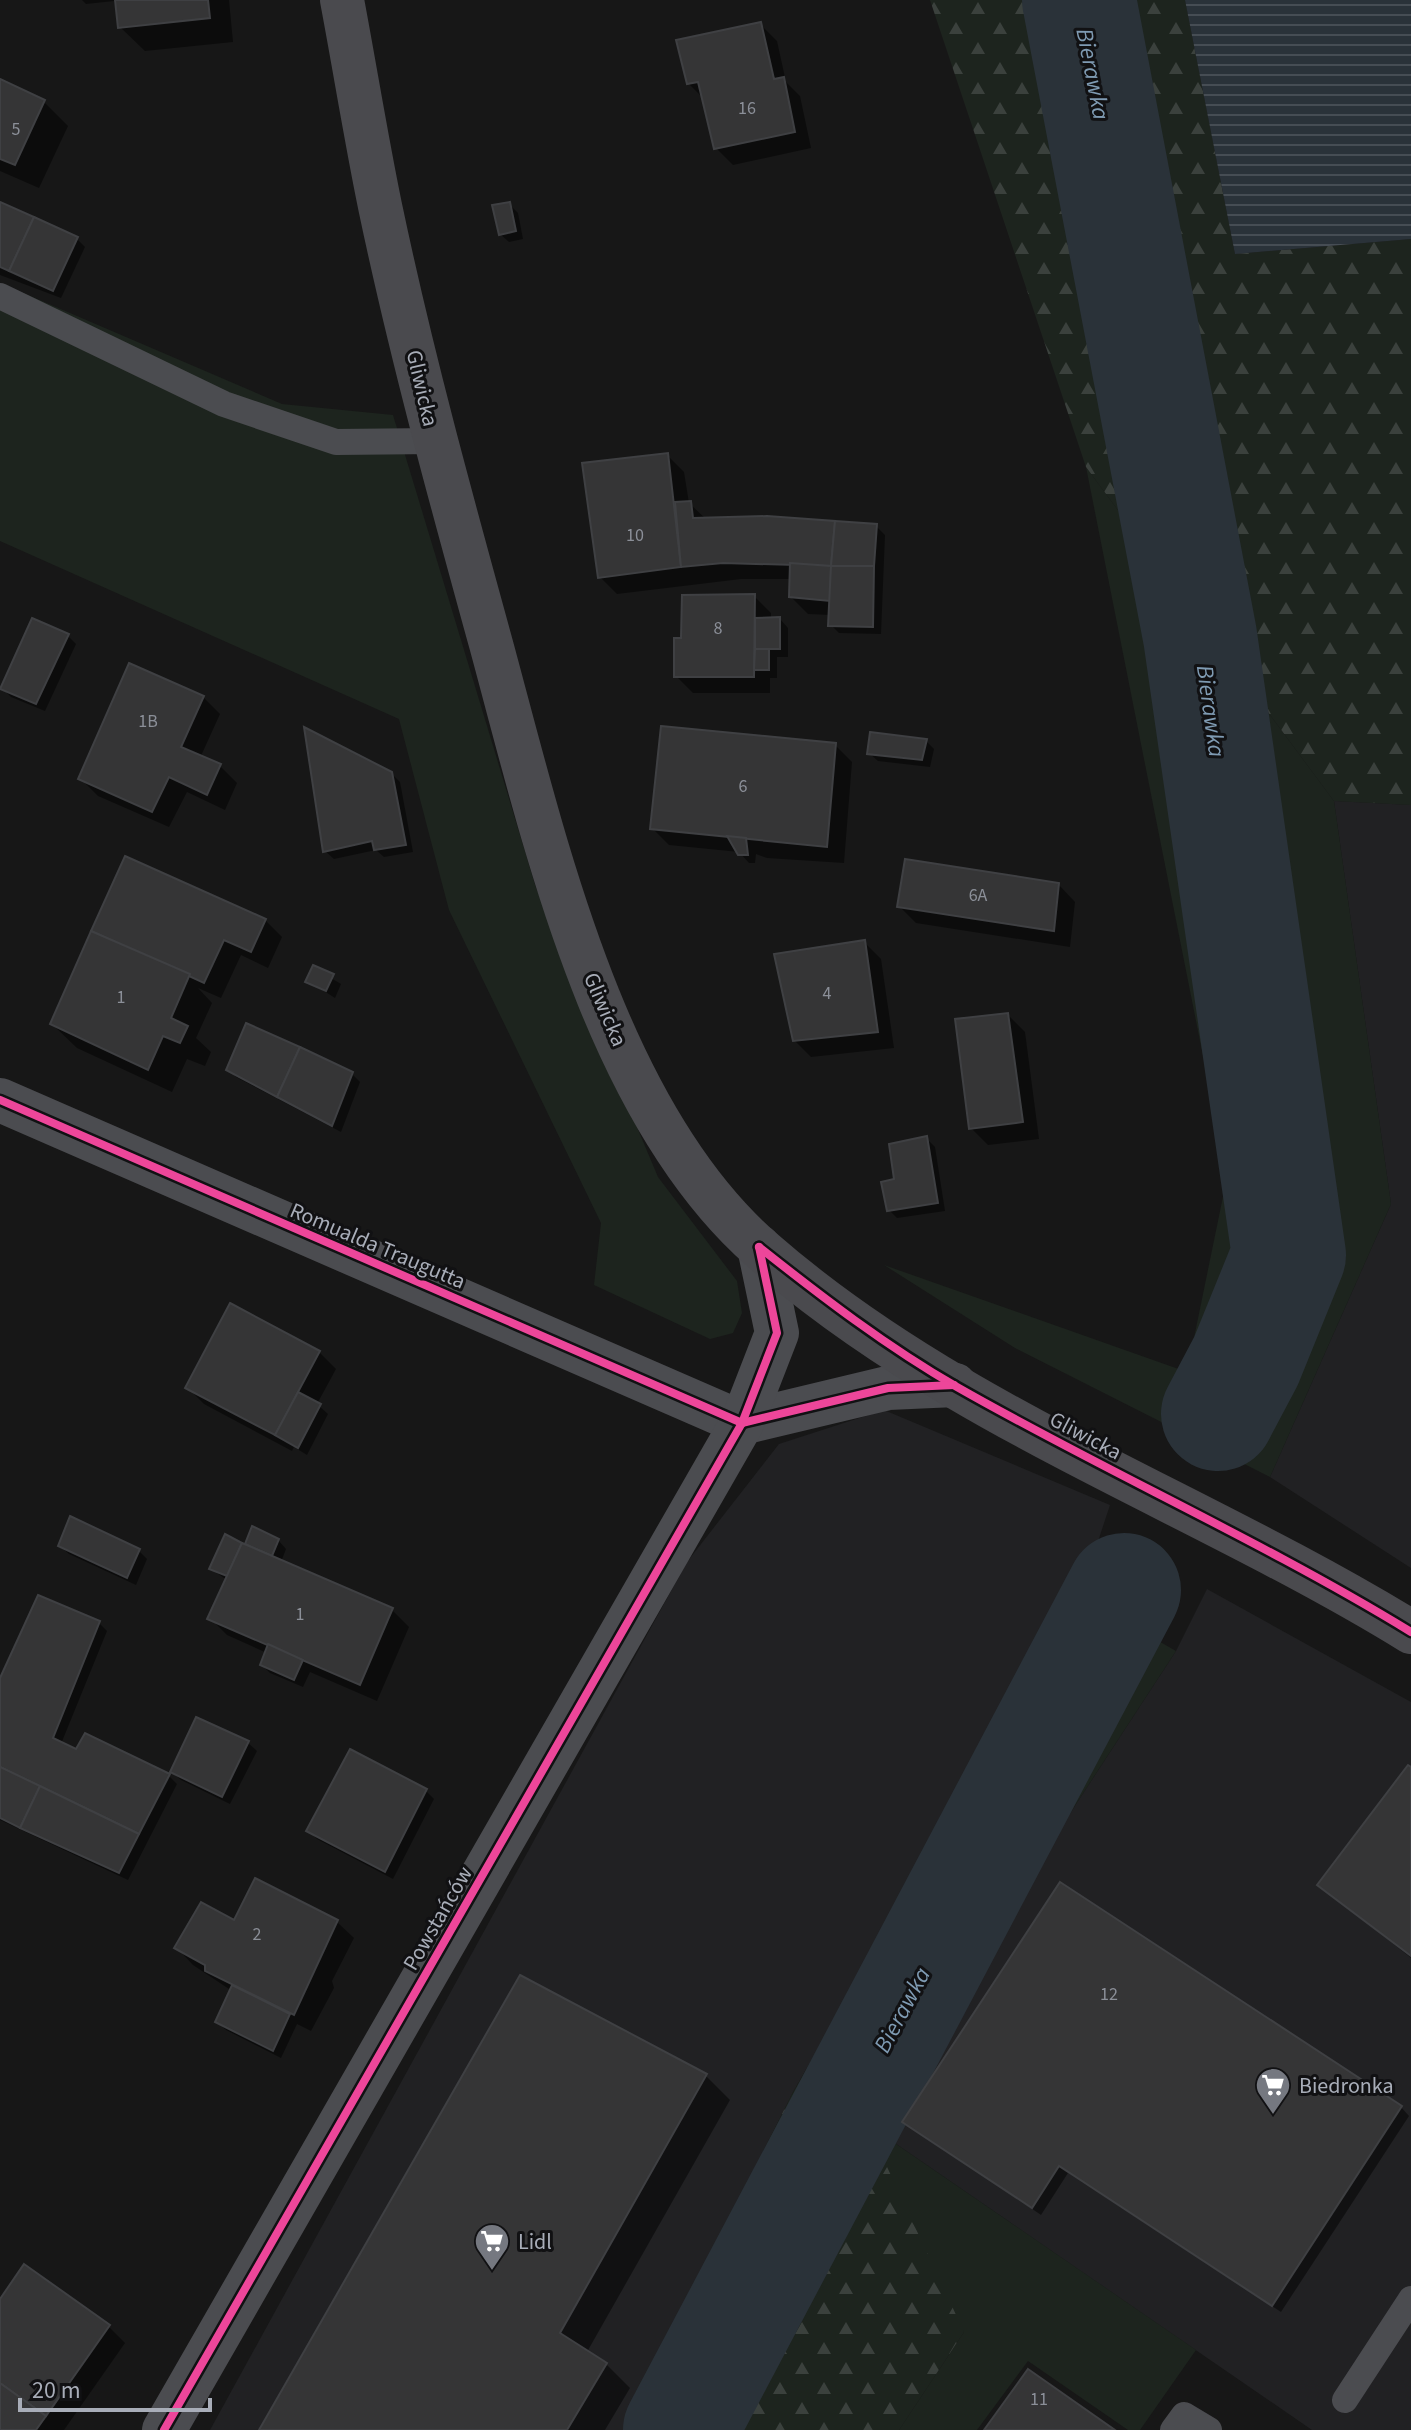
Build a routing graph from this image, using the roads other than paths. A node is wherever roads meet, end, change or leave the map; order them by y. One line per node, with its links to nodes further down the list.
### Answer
1 (342, 0): 3 (main road, Gliwicka)
2 (0, 296): 3 (lane)
3 (435, 441): 5 (main road, Gliwicka)
4 (0, 1100): 7 (street, Romualda Traugutta)
5 (759, 1247): 6 (main road, Gliwicka); 7 (street, Powstańców)
6 (955, 1385): 7 (street); 8 (main road, Gliwicka)
7 (742, 1423): 11 (street, Powstańców)
8 (1411, 1632)
9 (1411, 2299): 10 (lane)
10 (1345, 2400)
11 (164, 2430)
12 (1173, 2430): 13 (lane)
13 (1209, 2430)

